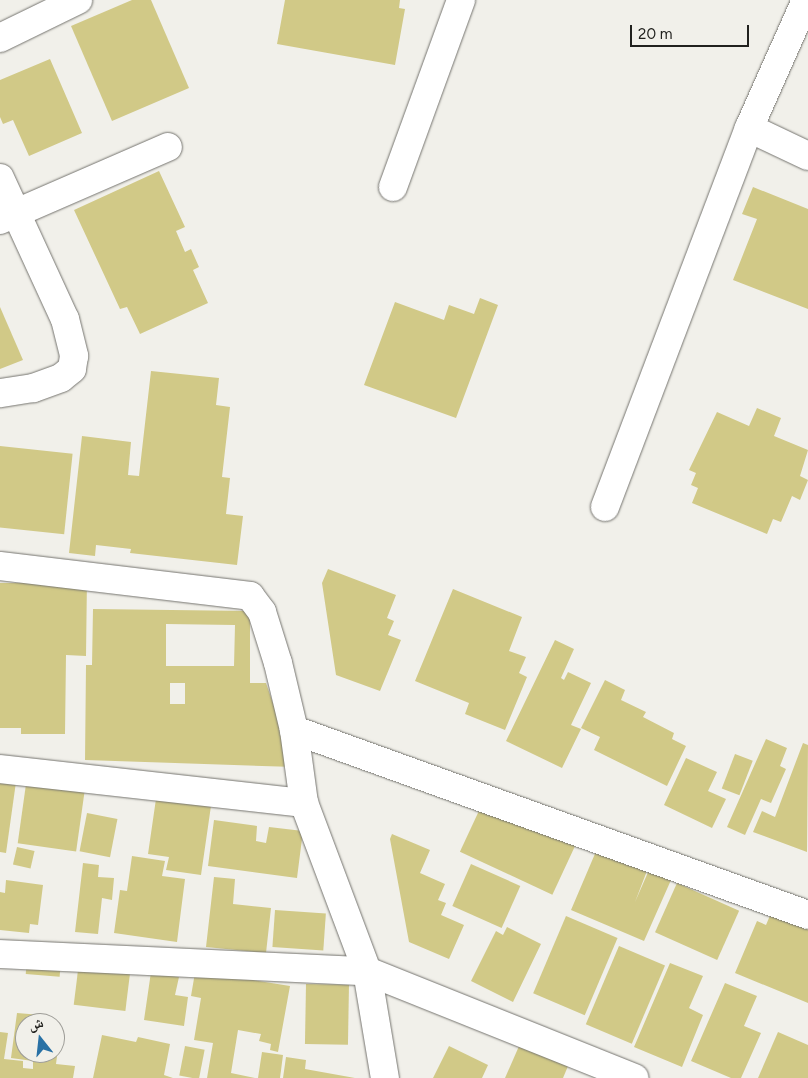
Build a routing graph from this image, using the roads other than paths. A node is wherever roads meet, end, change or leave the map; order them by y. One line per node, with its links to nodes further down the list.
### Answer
1 (78, 0): 4 (street)
2 (461, 0): 9 (street)
3 (806, 0): 5 (street)
4 (0, 38)
5 (749, 128): 7 (street); 12 (street)
6 (168, 148): 10 (street)
7 (808, 156)
8 (0, 178): 10 (street)
9 (393, 186)
10 (9, 216): 11 (street)
11 (0, 392)
12 (604, 507)
13 (0, 566): 14 (street)
14 (294, 730): 16 (street); 17 (street)
15 (0, 769): 16 (street)
16 (304, 803): 19 (street)
17 (808, 915)
18 (0, 954): 19 (street)
19 (367, 971): 20 (street); 21 (street)
20 (385, 1078)
21 (634, 1078)

